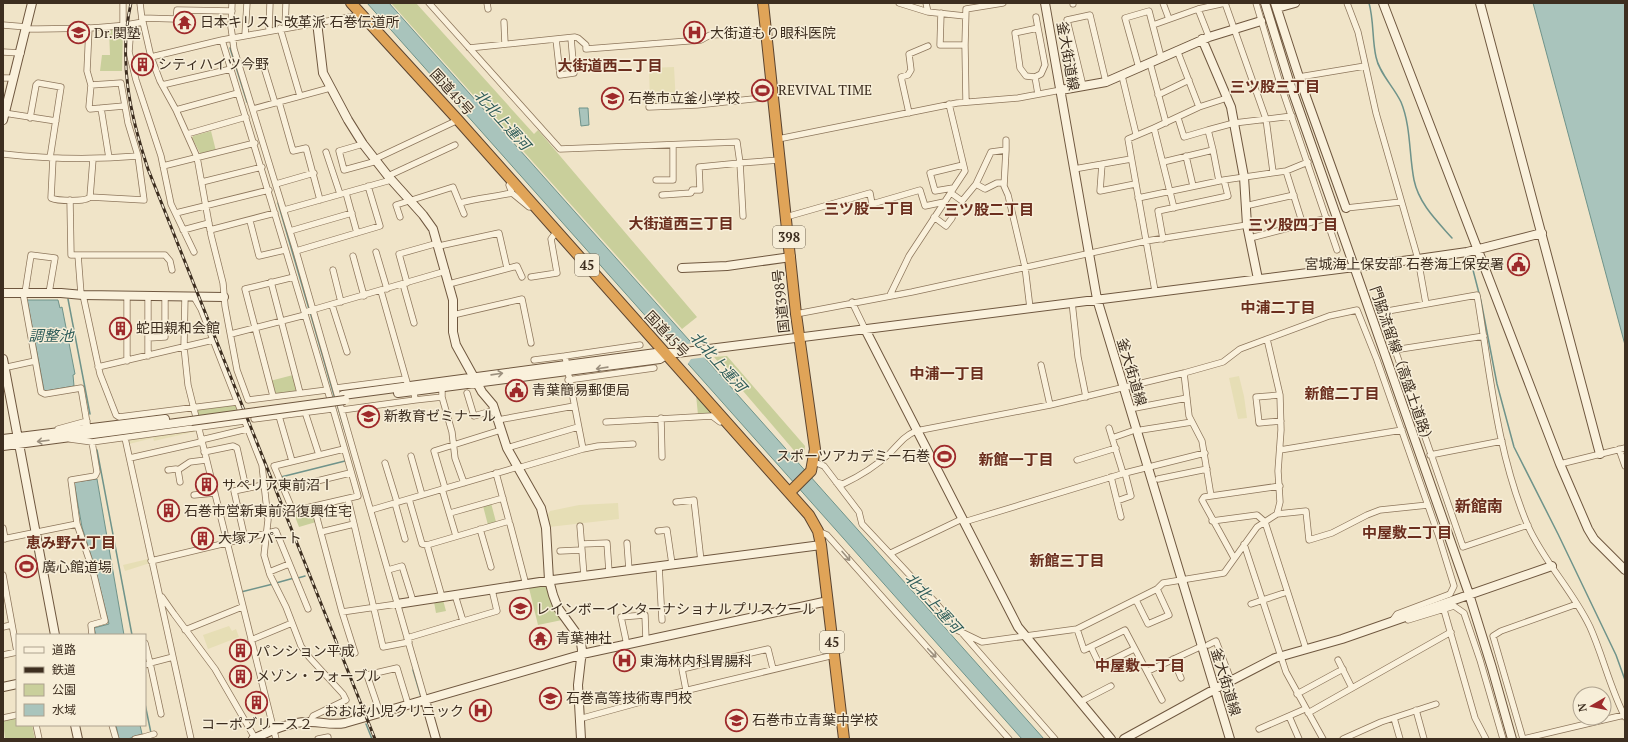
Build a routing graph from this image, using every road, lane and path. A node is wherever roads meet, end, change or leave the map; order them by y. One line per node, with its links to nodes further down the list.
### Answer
1 (32, 3): 41 (street)
2 (123, 3): 40 (street)
3 (140, 3): 33 (street)
4 (232, 3): 26 (street)
5 (247, 3): 48 (street)
6 (270, 3): 46 (street)
7 (286, 3): 43 (street)
8 (351, 3): 29 (highway, 国道45号 / 45)
9 (428, 3): 57 (street)
10 (763, 3): 47 (highway, 国道398号 / 398)
11 (899, 3): 27 (street)
12 (926, 3): 27 (street)
13 (1003, 3): 23 (street)
14 (1045, 3): 79 (street, 釜大街道線)
15 (1164, 3): 32 (street)
16 (1225, 3): 25 (street); 45 (street)
17 (1256, 3): 34 (street)
18 (1264, 3): 209 (street, 門脇流留線（高盛土道路）)
19 (1295, 3): 24 (street)
20 (1347, 3): 65 (street)
21 (1383, 3): 200 (street)
22 (1480, 3): 193 (street)
23 (978, 5): 30 (street)
24 (1276, 5): 70 (street)
25 (1198, 9): 32 (street); 51 (street)
26 (232, 11): 33 (street); 49 (street)
27 (928, 12): 28 (street)
28 (940, 13): 30 (street); 55 (street)
29 (361, 15): 35 (street); 103 (highway, 国道45号 / 45)
30 (965, 16): 55 (street)
31 (1036, 17): 44 (street)
32 (1169, 19): 39 (street)
33 (142, 20): 38 (street); 61 (street)
34 (1260, 20): 45 (street); 98 (street)
35 (317, 22): 43 (street); 78 (street)
36 (504, 22): 54 (street)
37 (3, 25): 41 (street)
38 (131, 25): 40 (street); 135 (street)
39 (1153, 25): 62 (street); 66 (street)
40 (123, 26): 42 (street)
41 (27, 28): 42 (street); 60 (street)
42 (89, 28): 75 (street)
43 (283, 28): 46 (street); 84 (street)
44 (1038, 28): 69 (street); 69 (street)
45 (1234, 28): 51 (street); 102 (street)
46 (269, 30): 48 (street)
47 (766, 33): 50 (street); 82 (highway, 国道398号 / 398)
48 (245, 36): 49 (street)
49 (233, 37): 53 (street); 94 (street)
50 (572, 38): 52 (street); 52 (street)
51 (1205, 38): 58 (street); 85 (street)
52 (556, 39): 54 (street)
53 (222, 40): 61 (street); 67 (street)
54 (505, 44): 57 (street)
55 (964, 45): 86 (street)
56 (928, 46): 96 (street)
57 (469, 48): 116 (street)
58 (1177, 50): 62 (street); 73 (street)
59 (3, 52): 60 (street)
60 (21, 53): 72 (street)
61 (151, 57): 76 (street)
62 (1161, 57): 64 (street)
63 (263, 64): 88 (street)
64 (1150, 64): 66 (street); 83 (street)
65 (1365, 66): 70 (street); 166 (street)
66 (1139, 68): 68 (street)
67 (230, 69): 76 (street); 80 (street)
68 (1122, 76): 74 (street); 110 (street)
69 (1035, 77): 81 (street)
70 (1299, 77): 172 (street)
71 (3, 78): 72 (street)
72 (14, 78): 87 (street)
73 (1188, 80): 83 (street); 92 (street)
74 (1106, 82): 77 (street); 77 (street)
75 (91, 85): 90 (street); 93 (street)
76 (162, 85): 95 (street)
77 (1083, 86): 79 (street)
78 (330, 88): 84 (street); 114 (street)
79 (1061, 90): 81 (street); 137 (street, 釜大街道線)
80 (238, 93): 95 (street); 99 (street)
81 (1038, 94): 86 (street)
82 (773, 95): 91 (street); 111 (highway, 国道398号 / 398)
83 (1158, 95): 105 (street)
84 (300, 96): 88 (street)
85 (1227, 98): 92 (street); 106 (street)
86 (966, 102): 89 (street)
87 (5, 103): 97 (street)
88 (277, 103): 94 (street); 140 (street)
89 (949, 104): 96 (street); 134 (street)
90 (124, 106): 93 (street); 121 (street)
91 (649, 107)
92 (1199, 107): 101 (street)
93 (101, 108): 125 (street)
94 (253, 109): 148 (street)
95 (176, 110): 109 (street)
96 (909, 113): 111 (street)
97 (4, 116): 100 (street)
98 (1292, 116): 102 (street); 131 (street)
99 (246, 117): 109 (street); 113 (street)
100 (30, 118): 104 (street); 104 (street)
101 (1178, 118): 105 (street); 108 (street)
102 (1266, 119): 106 (street); 139 (street)
103 (458, 120): 128 (street); 145 (highway, 国道45号 / 45)
104 (56, 121): 124 (street)
105 (1166, 123): 107 (street)
106 (1234, 123): 108 (street); 141 (street)
107 (1154, 128): 110 (street); 130 (street)
108 (1208, 130): 118 (street)
109 (186, 134): 123 (street)
110 (1136, 134): 127 (street)
111 (778, 139): 129 (highway, 国道398号 / 398)
112 (1006, 140): 117 (street)
113 (254, 143): 123 (street); 136 (street)
114 (364, 144): 128 (street); 128 (street)
115 (455, 145): 142 (street)
116 (673, 146): 132 (street); 143 (street)
117 (1006, 150): 147 (street); 149 (street)
118 (1212, 150): 122 (street); 144 (street)
119 (326, 152): 157 (street)
120 (3, 154): 124 (street)
121 (138, 156): 125 (street); 160 (street)
122 (1186, 156): 130 (street); 152 (street)
123 (197, 157): 135 (street); 146 (street)
124 (52, 158): 126 (street); 162 (street)
125 (109, 158): 126 (street)
126 (93, 159): 160 (street)
127 (1131, 159): 133 (street); 150 (street)
128 (376, 160): 142 (street)
129 (780, 160): 132 (street); 180 (highway, 国道398号 / 398)
130 (1163, 162): 155 (street)
131 (1308, 162): 138 (street); 183 (street)
132 (740, 163): 158 (street); 178 (street)
133 (1102, 164): 137 (street); 150 (street)
134 (963, 165): 154 (street); 154 (street)
135 (163, 166): 174 (street)
136 (262, 167): 146 (street); 153 (street)
137 (1074, 169): 204 (street, 釜大街道線)
138 (1286, 170): 139 (street); 159 (street)
139 (1273, 172): 141 (street)
140 (314, 173): 148 (street); 163 (street)
141 (1244, 176): 144 (street); 169 (street)
142 (390, 178): 151 (street); 164 (street)
143 (656, 180)
144 (1222, 180): 152 (street); 171 (street)
145 (513, 181): 156 (street); 168 (highway, 国道45号 / 45)
146 (202, 182): 170 (street)
147 (1004, 183): 149 (street); 210 (street)
148 (276, 184): 173 (street)
149 (976, 184): 154 (street)
150 (1135, 184): 161 (street)
151 (368, 186): 157 (street); 192 (street)
152 (1193, 186): 155 (street)
153 (269, 190): 170 (street); 175 (street)
154 (952, 190): 165 (street)
155 (1170, 191): 161 (street); 171 (street)
156 (512, 193): 167 (street); 168 (street)
157 (343, 194): 163 (street); 176 (street)
158 (662, 195)
159 (1294, 195): 169 (street); 187 (street)
160 (90, 197): 162 (street)
161 (1138, 198): 196 (street)
162 (70, 200): 205 (street)
163 (320, 200): 173 (street)
164 (411, 200): 167 (street); 179 (street); 197 (street)
165 (944, 202): 180 (street); 181 (street)
166 (1402, 202): 172 (street); 208 (street)
167 (460, 203): 177 (street)
168 (534, 205): 191 (highway, 国道45号 / 45)
169 (1245, 206): 186 (street)
170 (206, 207): 174 (street); 185 (street)
171 (1174, 208): 195 (street)
172 (1346, 208)
173 (284, 210): 190 (street)
174 (176, 213): 188 (street)
175 (274, 213): 184 (street); 198 (street)
176 (352, 213): 190 (street); 192 (street)
177 (464, 214)
178 (743, 216)
179 (400, 217)
180 (786, 217): 207 (highway, 国道398号 / 398)
181 (934, 217): 182 (street); 229 (street)
182 (952, 218)
183 (1327, 218): 187 (street); 199 (street)
184 (250, 221): 189 (street); 198 (street)
185 (209, 223): 188 (street); 189 (street)
186 (1247, 225): 194 (street); 195 (street)
187 (1303, 225): 194 (street)
188 (183, 230): 202 (street)
189 (210, 230): 236 (street)
190 (290, 231): 201 (street)
191 (557, 231): 218 (street); 262 (highway, 国道45号 / 45)
192 (357, 233): 201 (street)
193 (1542, 233): 200 (street); 333 (street)
194 (1250, 238): 219 (street)
195 (1163, 239): 196 (street)
196 (1146, 241): 204 (street); 224 (street)
197 (438, 244): 211 (street); 215 (street); 221 (street)
198 (285, 250): 216 (street)
199 (1337, 250)
200 (1478, 250): 208 (street); 343 (street)
201 (296, 251): 244 (street)
202 (194, 252)
203 (376, 252): 223 (street)
204 (1089, 253): 210 (street); 237 (street, 釜大街道線)
205 (78, 255): 213 (street); 228 (street)
206 (353, 256): 235 (street)
207 (791, 257): 212 (street); 245 (highway, 国道398号 / 398)
208 (1418, 259): 209 (street); 241 (street)
209 (1354, 266): 219 (street); 432 (street, 門脇流留線（高盛土道路）)
210 (1025, 267): 229 (street); 243 (street)
211 (507, 268): 217 (street); 222 (street)
212 (682, 268)
213 (172, 270)
214 (333, 270): 238 (street)
215 (446, 272): 221 (street); 222 (street)
216 (294, 277): 220 (street); 244 (street)
217 (522, 277)
218 (531, 277)
219 (1258, 279): 224 (street)
220 (270, 282): 247 (street); 249 (street)
221 (405, 284): 223 (street); 248 (street)
222 (449, 284): 246 (street)
223 (384, 290): 235 (street); 276 (street)
224 (1154, 291): 237 (street)
225 (3, 293): 226 (street)
226 (24, 293): 227 (street); 227 (street); 265 (street)
227 (49, 293): 228 (street)
228 (82, 295): 230 (street); 270 (street)
229 (890, 295): 239 (street)
230 (127, 296): 231 (street); 266 (street)
231 (148, 296): 232 (street); 254 (street)
232 (165, 296): 233 (street); 254 (street)
233 (185, 296): 234 (street); 259 (street)
234 (194, 296): 236 (street); 256 (street)
235 (364, 296): 238 (street)
236 (224, 297): 251 (street)
237 (1097, 299): 240 (street); 277 (street, 釜大街道線)
238 (342, 302): 242 (street)
239 (852, 302): 245 (street); 250 (street)
240 (1072, 302): 243 (street); 284 (street)
241 (1426, 304): 252 (street); 260 (street)
242 (332, 305): 244 (street); 261 (street)
243 (1030, 308): 250 (street)
244 (308, 312): 247 (street); 275 (street); 278 (street)
245 (796, 314): 253 (highway, 国道398号 / 398)
246 (453, 315): 257 (street); 274 (street)
247 (280, 322): 249 (street); 279 (street)
248 (414, 323)
249 (255, 328): 251 (street); 283 (street)
250 (865, 329): 253 (street); 312 (street)
251 (230, 334): 283 (street)
252 (1484, 336): 260 (street); 320 (street)
253 (799, 337): 262 (street); 344 (highway, 国道398号 / 398)
254 (148, 338): 263 (street)
255 (1267, 339): 272 (street); 282 (street); 311 (street)
256 (213, 340): 259 (street); 286 (street)
257 (531, 343)
258 (640, 345): 267 (street)
259 (184, 347): 263 (street); 294 (street)
260 (1394, 350): 335 (street)
261 (347, 352)
262 (670, 354): 267 (street); 297 (highway, 国道45号 / 45)
263 (148, 356): 266 (street)
264 (534, 360): 267 (street)
265 (35, 361): 268 (street); 304 (street)
266 (127, 361): 270 (street)
267 (566, 364): 273 (street); 274 (street)
268 (4, 365): 318 (street)
269 (1041, 365): 287 (street)
270 (98, 367): 294 (street)
271 (654, 368): 273 (street)
272 (1184, 373): 277 (street); 285 (street)
273 (568, 380): 288 (street)
274 (476, 381): 276 (street); 280 (street); 292 (street)
275 (336, 388): 276 (street); 291 (street)
276 (410, 389): 280 (street); 291 (street); 294 (street)
277 (1124, 389): 284 (street); 347 (street, 釜大街道線)
278 (327, 390): 279 (street); 290 (street)
279 (300, 393): 283 (street)
280 (442, 393): 322 (street)
281 (467, 393): 292 (street)
282 (1280, 395): 301 (street); 301 (street)
283 (273, 396)
284 (1086, 397): 287 (street)
285 (1187, 398): 289 (street); 303 (street)
286 (237, 402): 294 (street); 299 (street)
287 (1050, 405): 312 (street)
288 (574, 406): 300 (street); 306 (street)
289 (1135, 408)
290 (332, 409): 293 (street); 328 (street)
291 (342, 410): 358 (street)
292 (495, 410): 300 (street)
293 (305, 412): 295 (street); 334 (street)
294 (191, 415): 304 (street); 305 (street); 314 (street)
295 (279, 416): 298 (street); 341 (street)
296 (661, 418): 297 (street); 302 (street); 337 (street)
297 (724, 418): 365 (highway, 国道45号 / 45)
298 (254, 419)
299 (244, 420): 305 (street); 307 (street)
300 (498, 420): 309 (street)
301 (1281, 421): 330 (street)
302 (606, 422)
303 (1192, 422): 310 (street); 332 (street)
304 (88, 425): 318 (street)
305 (198, 427): 315 (street); 319 (street)
306 (578, 427): 325 (street); 329 (street)
307 (247, 428): 319 (street); 360 (street)
308 (1109, 428): 316 (street)
309 (501, 430): 322 (street); 325 (street)
310 (1142, 430)
311 (1402, 430): 330 (street); 376 (street)
312 (916, 431): 357 (street); 383 (street)
313 (1132, 431): 316 (street)
314 (65, 438): 318 (street, one-way to 318); 321 (street)
315 (125, 438): 321 (street); 338 (street)
316 (1112, 438): 326 (street)
317 (3, 439): 318 (street)
318 (19, 441): 324 (street); 395 (street)
319 (201, 441): 331 (street); 338 (street)
320 (1502, 441): 335 (street); 389 (street)
321 (92, 442): 386 (street)
322 (454, 444): 359 (street); 363 (street)
323 (633, 444): 329 (street)
324 (3, 446)
325 (507, 448): 346 (street)
326 (1116, 448): 340 (street); 353 (street)
327 (1622, 448): 333 (street); 345 (street)
328 (344, 449): 334 (street); 351 (street)
329 (583, 449): 346 (street)
330 (1280, 450): 361 (street)
331 (204, 452): 339 (street); 362 (street)
332 (1205, 453): 347 (street); 348 (street)
333 (1600, 454): 343 (street)
334 (319, 455): 341 (street)
335 (1430, 455): 389 (street)
336 (411, 456): 368 (street)
337 (662, 457)
338 (130, 458): 411 (street)
339 (206, 460): 350 (street); 366 (street)
340 (1077, 460)
341 (292, 461): 364 (street)
342 (385, 463): 374 (street)
343 (1560, 464): 379 (street)
344 (812, 466): 357 (street); 365 (highway)
345 (1625, 466)
346 (518, 467): 352 (street); 426 (street)
347 (1148, 467): 353 (street); 427 (street, 釜大街道線)
348 (1207, 469): 355 (street); 369 (street)
349 (168, 470): 350 (street)
350 (178, 470): 356 (street)
351 (350, 473): 358 (street); 364 (street)
352 (496, 473): 359 (street); 370 (street)
353 (1124, 473): 354 (street); 373 (street)
354 (1111, 477): 373 (street); 383 (street)
355 (1158, 479)
356 (180, 482)
357 (836, 482): 409 (street)
358 (359, 483): 371 (street); 378 (street)
359 (464, 483): 363 (street)
360 (263, 485): 362 (street); 397 (street)
361 (1280, 486): 369 (street); 381 (street)
362 (246, 488): 400 (street)
363 (444, 488): 368 (street); 380 (street)
364 (284, 489): 377 (street)
365 (792, 490): 394 (highway, 国道45号 / 45)
366 (214, 493): 367 (street); 402 (street)
367 (194, 495)
368 (422, 495): 372 (street)
369 (1211, 496): 384 (street)
370 (503, 498): 380 (street); 392 (street)
371 (348, 499): 377 (street); 387 (street)
372 (409, 499): 374 (street); 405 (street)
373 (1117, 501): 382 (street)
374 (396, 502): 378 (street); 401 (street)
375 (676, 502): 412 (street)
376 (1428, 505): 381 (street); 450 (street)
377 (314, 507): 396 (street)
378 (371, 510): 419 (street)
379 (1579, 510): 413 (street); 421 (street)
380 (450, 513): 398 (street)
381 (1276, 514): 385 (street)
382 (1120, 517)
383 (963, 520): 409 (street); 461 (street)
384 (1212, 521): 385 (street); 410 (street)
385 (1265, 522): 404 (street); 431 (street)
386 (77, 524): 395 (street); 460 (street)
387 (354, 524): 396 (street); 445 (street)
388 (510, 524): 428 (street)
389 (1528, 525): 417 (street)
390 (580, 526): 407 (street)
391 (3, 528): 399 (street)
392 (480, 530): 398 (street); 418 (street)
393 (658, 531): 415 (street)
394 (818, 531): 406 (highway, 国道45号 / 45); 529 (street, one-way to 529)
395 (36, 532): 399 (street); 459 (street)
396 (321, 532): 448 (street)
397 (265, 534): 400 (street); 414 (street); 422 (street)
398 (456, 536): 405 (street)
399 (4, 539)
400 (245, 539): 402 (street)
401 (406, 539)
402 (227, 543): 411 (street); 444 (street)
403 (628, 543): 420 (street)
404 (1244, 544): 410 (street); 438 (street)
405 (427, 545): 434 (street)
406 (821, 545): 412 (street); 440 (highway, 国道45号 / 45)
407 (582, 547): 408 (street); 423 (street); 425 (street)
408 (560, 551)
409 (891, 553): 457 (street)
410 (1234, 558): 427 (street)
411 (151, 561): 435 (street)
412 (701, 561): 415 (street)
413 (1625, 562)
414 (289, 564): 422 (street); 446 (street)
415 (672, 564): 416 (street)
416 (659, 566): 420 (street); 449 (street)
417 (1552, 566): 432 (street); 443 (street)
418 (491, 567)
419 (388, 570): 439 (street); 441 (street)
420 (629, 570): 423 (street)
421 (1625, 570)
422 (269, 572): 452 (street)
423 (609, 572): 425 (street)
424 (3, 575): 436 (street)
425 (584, 576): 426 (street)
426 (549, 580): 428 (street); 475 (street)
427 (1182, 580): 429 (street); 466 (street, 釜大街道線)
428 (526, 585): 430 (street)
429 (1157, 589): 437 (street); 437 (street)
430 (492, 590): 433 (street); 451 (street)
431 (1288, 592): 438 (street); 470 (street)
432 (1468, 594): 450 (street); 541 (street, 門脇流留線（高盛土道路）)
433 (455, 595): 434 (street); 451 (street)
434 (442, 597): 439 (street)
435 (160, 598): 456 (street); 478 (street)
436 (5, 599): 453 (street)
437 (1136, 600): 455 (street)
438 (1263, 600): 442 (street); 477 (street)
439 (413, 601): 441 (street)
440 (828, 601): 463 (street); 476 (highway, 国道45号 / 45)
441 (395, 604): 445 (street); 464 (street)
442 (1251, 604)
443 (1577, 604): 505 (street); 542 (street)
444 (242, 607): 456 (street); 462 (street)
445 (374, 607): 448 (street); 464 (street)
446 (308, 609)
447 (1444, 610): 450 (street); 458 (street); 540 (street)
448 (342, 612): 473 (street)
449 (662, 620)
450 (1392, 621): 470 (street)
451 (463, 622): 464 (street)
452 (292, 623): 462 (street); 509 (street)
453 (12, 625): 454 (street); 467 (street)
454 (3, 627)
455 (1077, 629): 461 (street); 468 (street)
456 (185, 630): 517 (street)
457 (957, 630): 461 (street); 530 (street)
458 (1451, 632): 490 (street); 539 (street)
459 (55, 634)
460 (92, 634)
461 (1025, 636): 496 (street)
462 (251, 640): 514 (street)
463 (646, 640): 465 (street); 465 (street)
464 (407, 641): 494 (street)
465 (627, 645): 475 (street)
466 (1205, 646): 479 (street); 486 (street); 491 (street, 釜大街道線)
467 (16, 647)
468 (1091, 647): 469 (street); 469 (street)
469 (1134, 649): 484 (street)
470 (1306, 649): 477 (street)
471 (146, 650): 481 (street)
472 (16, 652): 474 (street)
473 (355, 654)
474 (3, 655)
475 (582, 655): 494 (street); 508 (street)
476 (834, 655): 482 (street); 528 (highway, 国道45号 / 45)
477 (1281, 656): 486 (street); 493 (street)
478 (173, 657): 481 (street); 522 (street)
479 (1173, 659): 484 (street); 485 (street)
480 (1338, 660): 483 (street)
481 (148, 664): 502 (street)
482 (772, 668): 492 (street); 492 (street)
483 (1342, 669): 490 (street); 493 (street)
484 (1148, 671): 495 (street)
485 (1181, 678)
486 (1231, 680): 491 (street)
487 (16, 684): 489 (street)
488 (1111, 686): 496 (street)
489 (3, 687)
490 (1352, 688): 500 (street)
491 (1215, 689): 532 (street); 533 (street, 釜大街道線)
492 (686, 690): 508 (street)
493 (1297, 694): 500 (street)
494 (425, 700): 497 (street); 526 (street)
495 (1162, 700)
496 (1080, 702): 531 (street)
497 (408, 704): 501 (street); 501 (street)
498 (1436, 704): 499 (street)
499 (1416, 710): 507 (street); 538 (street)
500 (1306, 711): 504 (street); 535 (street)
501 (380, 713): 509 (street)
502 (161, 714)
503 (16, 715): 506 (street)
504 (1290, 716): 513 (street); 534 (street)
505 (1624, 716): 542 (street)
506 (3, 718)
507 (1394, 718): 536 (street); 537 (street)
508 (579, 719): 527 (street)
509 (310, 722): 514 (street)
510 (36, 726): 518 (street)
511 (75, 726): 519 (street)
512 (112, 726): 520 (street)
513 (1259, 729)
514 (274, 730): 517 (street); 523 (street)
515 (154, 734): 516 (street)
516 (144, 738): 521 (street)
517 (254, 738)
518 (39, 739)
519 (78, 739)
520 (116, 739)
521 (135, 739)
522 (192, 739)
523 (276, 739)
524 (318, 739): 525 (street)
525 (328, 739)
526 (436, 739)
527 (581, 739)
528 (844, 739)
529 (1009, 739)
530 (1055, 739)
531 (1111, 739)
532 (1124, 739)
533 (1230, 739)
534 (1299, 739)
535 (1323, 739)
536 (1343, 739)
537 (1400, 739)
538 (1424, 739)
539 (1486, 739)
540 (1503, 739)
541 (1512, 739)
542 (1523, 739)

